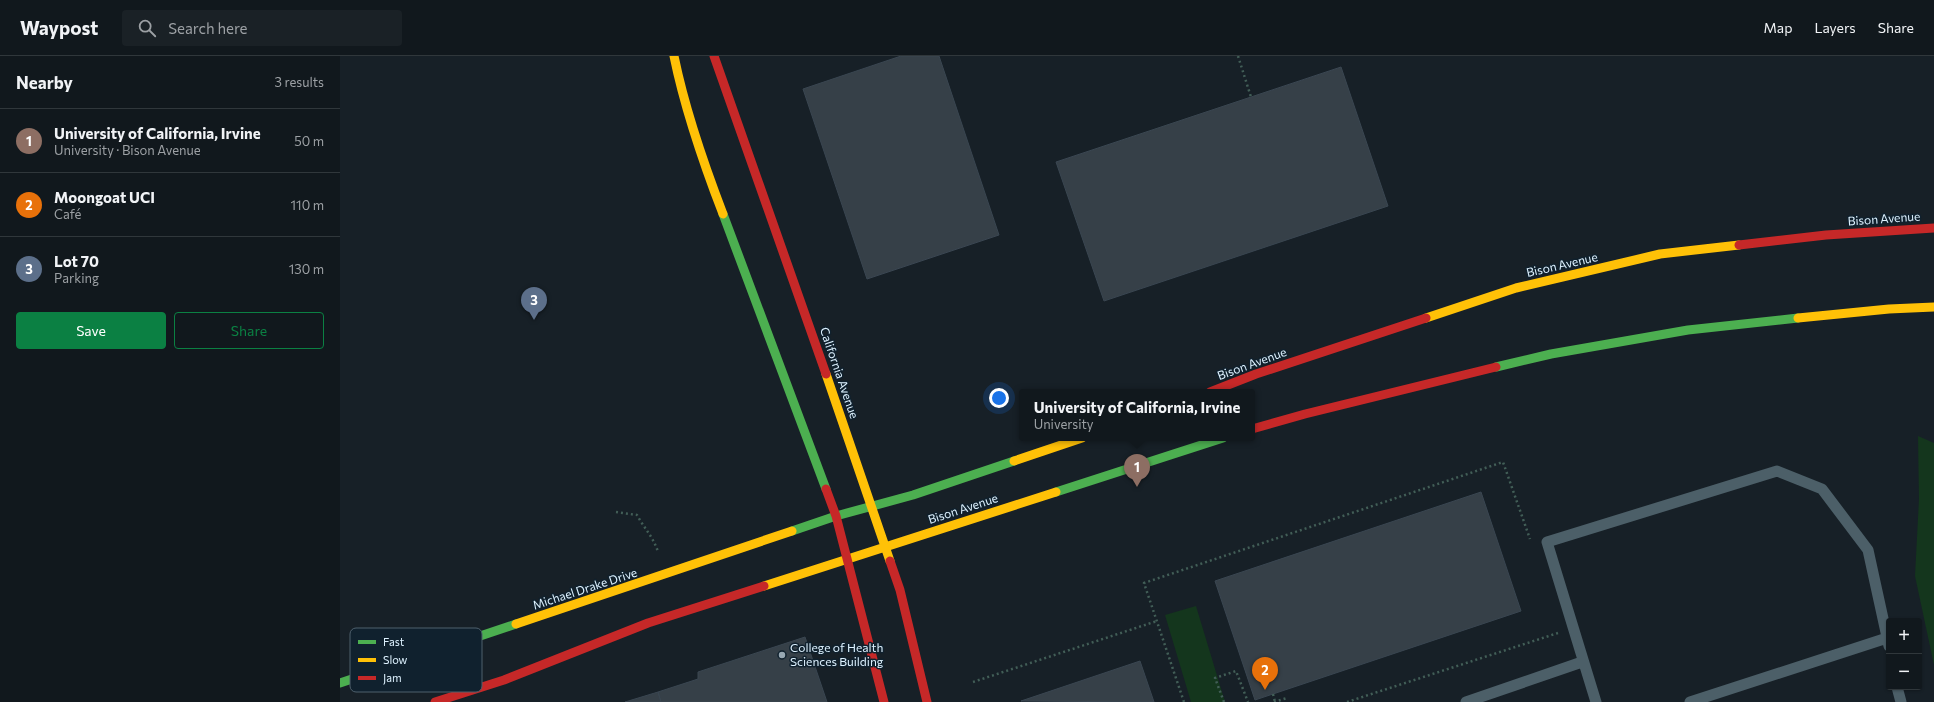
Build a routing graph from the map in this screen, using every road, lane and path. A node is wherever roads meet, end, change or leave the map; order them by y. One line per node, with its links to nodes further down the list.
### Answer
1 (674, 56): 13 (main road)
2 (714, 56): 11 (main road, California Avenue)
3 (1238, 56): 4 (path)
4 (1251, 97)
5 (1934, 228): 7 (main road, Bison Avenue)
6 (1934, 307): 8 (main road)
7 (1218, 389)
8 (1255, 428)
9 (1073, 441): 11 (main road)
10 (1214, 441): 15 (main road, Bison Avenue)
11 (873, 507): 13 (main road); 15 (main road, California Avenue)
12 (616, 512): 16 (path)
13 (836, 516): 17 (main road); 21 (main road, Michael Drake Drive)
14 (1531, 543): 18 (path)
15 (886, 547): 17 (main road, Bison Avenue); 34 (main road, California Avenue)
16 (659, 556)
17 (848, 558): 27 (main road); 33 (main road)
18 (1157, 620): 25 (path); 35 (path)
19 (1561, 632): 39 (path)
20 (1886, 633): 23 (lane)
21 (482, 635)
22 (1886, 643): 42 (lane)
23 (1582, 662): 40 (lane); 41 (lane)
24 (350, 680): 26 (main road, Michael Drake Drive)
25 (973, 682)
26 (340, 683)
27 (482, 687)
28 (1898, 690): 43 (lane)
29 (466, 692): 32 (main road)
30 (1273, 694): 38 (path)
31 (1288, 698): 38 (path)
32 (435, 702)
33 (884, 702)
34 (927, 702)
35 (1184, 702)
36 (1224, 702): 37 (path)
37 (1248, 702)
38 (1275, 702)
39 (1347, 702)
40 (1466, 702)
41 (1596, 702)
42 (1690, 702)
43 (1900, 702)

